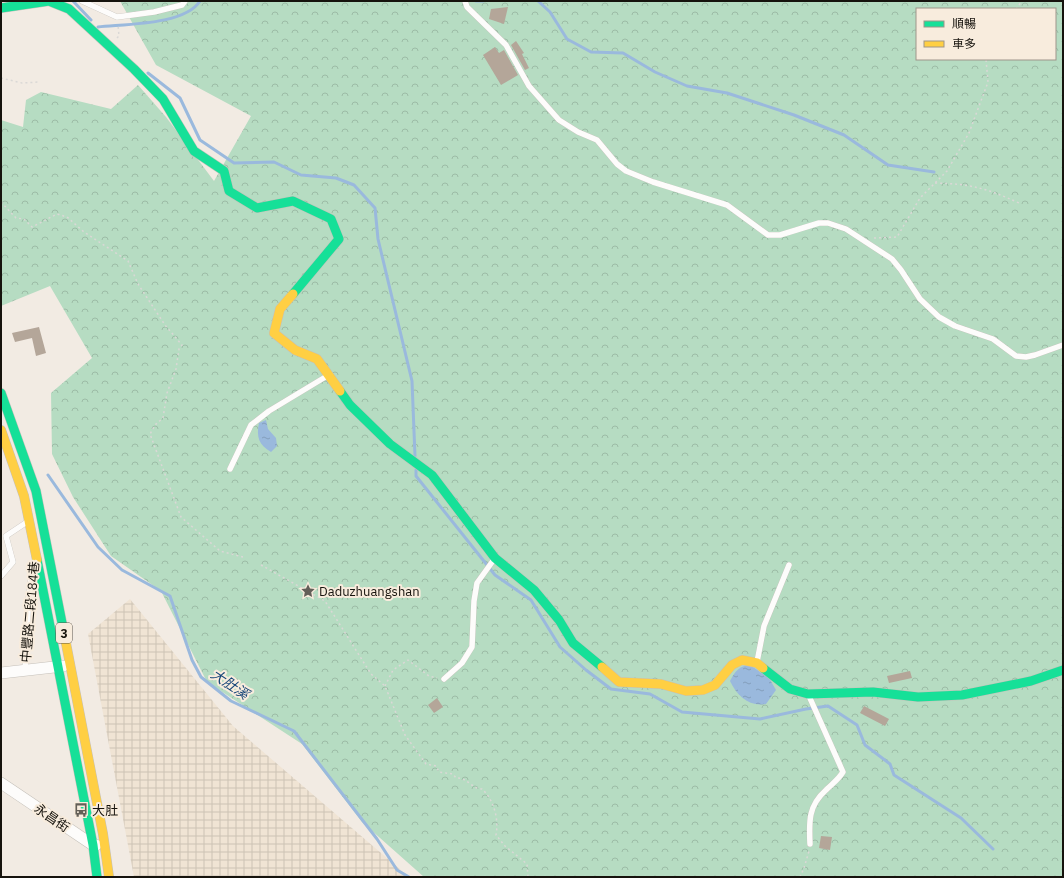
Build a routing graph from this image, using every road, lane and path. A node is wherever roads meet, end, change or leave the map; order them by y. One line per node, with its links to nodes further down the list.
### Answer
1 (82, 1): 5 (lane); 6 (lane)
2 (185, 1): 6 (lane)
3 (465, 1): 15 (lane)
4 (1, 8): 5 (street)
5 (69, 9): 7 (street)
6 (117, 17): 7 (path)
7 (110, 48): 16 (street)
8 (986, 60): 11 (path)
9 (1, 78): 10 (path)
10 (39, 82)
11 (935, 184): 13 (path); 14 (path)
12 (1, 202): 23 (path)
13 (1019, 203)
14 (870, 237)
15 (1063, 345)
16 (329, 374): 20 (lane); 24 (street)
17 (1, 394): 18 (street, 3)
18 (5, 415): 29 (street, 3)
19 (1, 430): 21 (street, 3)
20 (230, 468)
21 (29, 521): 22 (street, 3); 27 (lane)
22 (35, 553): 30 (street, 3); 32 (lane, 中豐路二段184巷)
23 (243, 557)
24 (495, 558): 28 (street); 34 (lane)
25 (261, 564): 35 (path)
26 (789, 565): 28 (lane)
27 (1, 576)
28 (757, 662): 36 (street)
29 (70, 665): 30 (street); 38 (street, 3)
30 (58, 667): 32 (street); 40 (street, 3)
31 (1063, 670): 36 (street)
32 (25, 671): 33 (street)
33 (1, 673)
34 (444, 679): 35 (path)
35 (385, 686): 43 (path)
36 (810, 698): 39 (lane)
37 (1, 783): 40 (street, 永昌街)
38 (105, 843): 40 (street); 42 (street, 3)
39 (810, 844): 44 (path)
40 (93, 845): 41 (street, 3)
41 (97, 877)
42 (109, 877)
43 (528, 877)
44 (800, 877)

